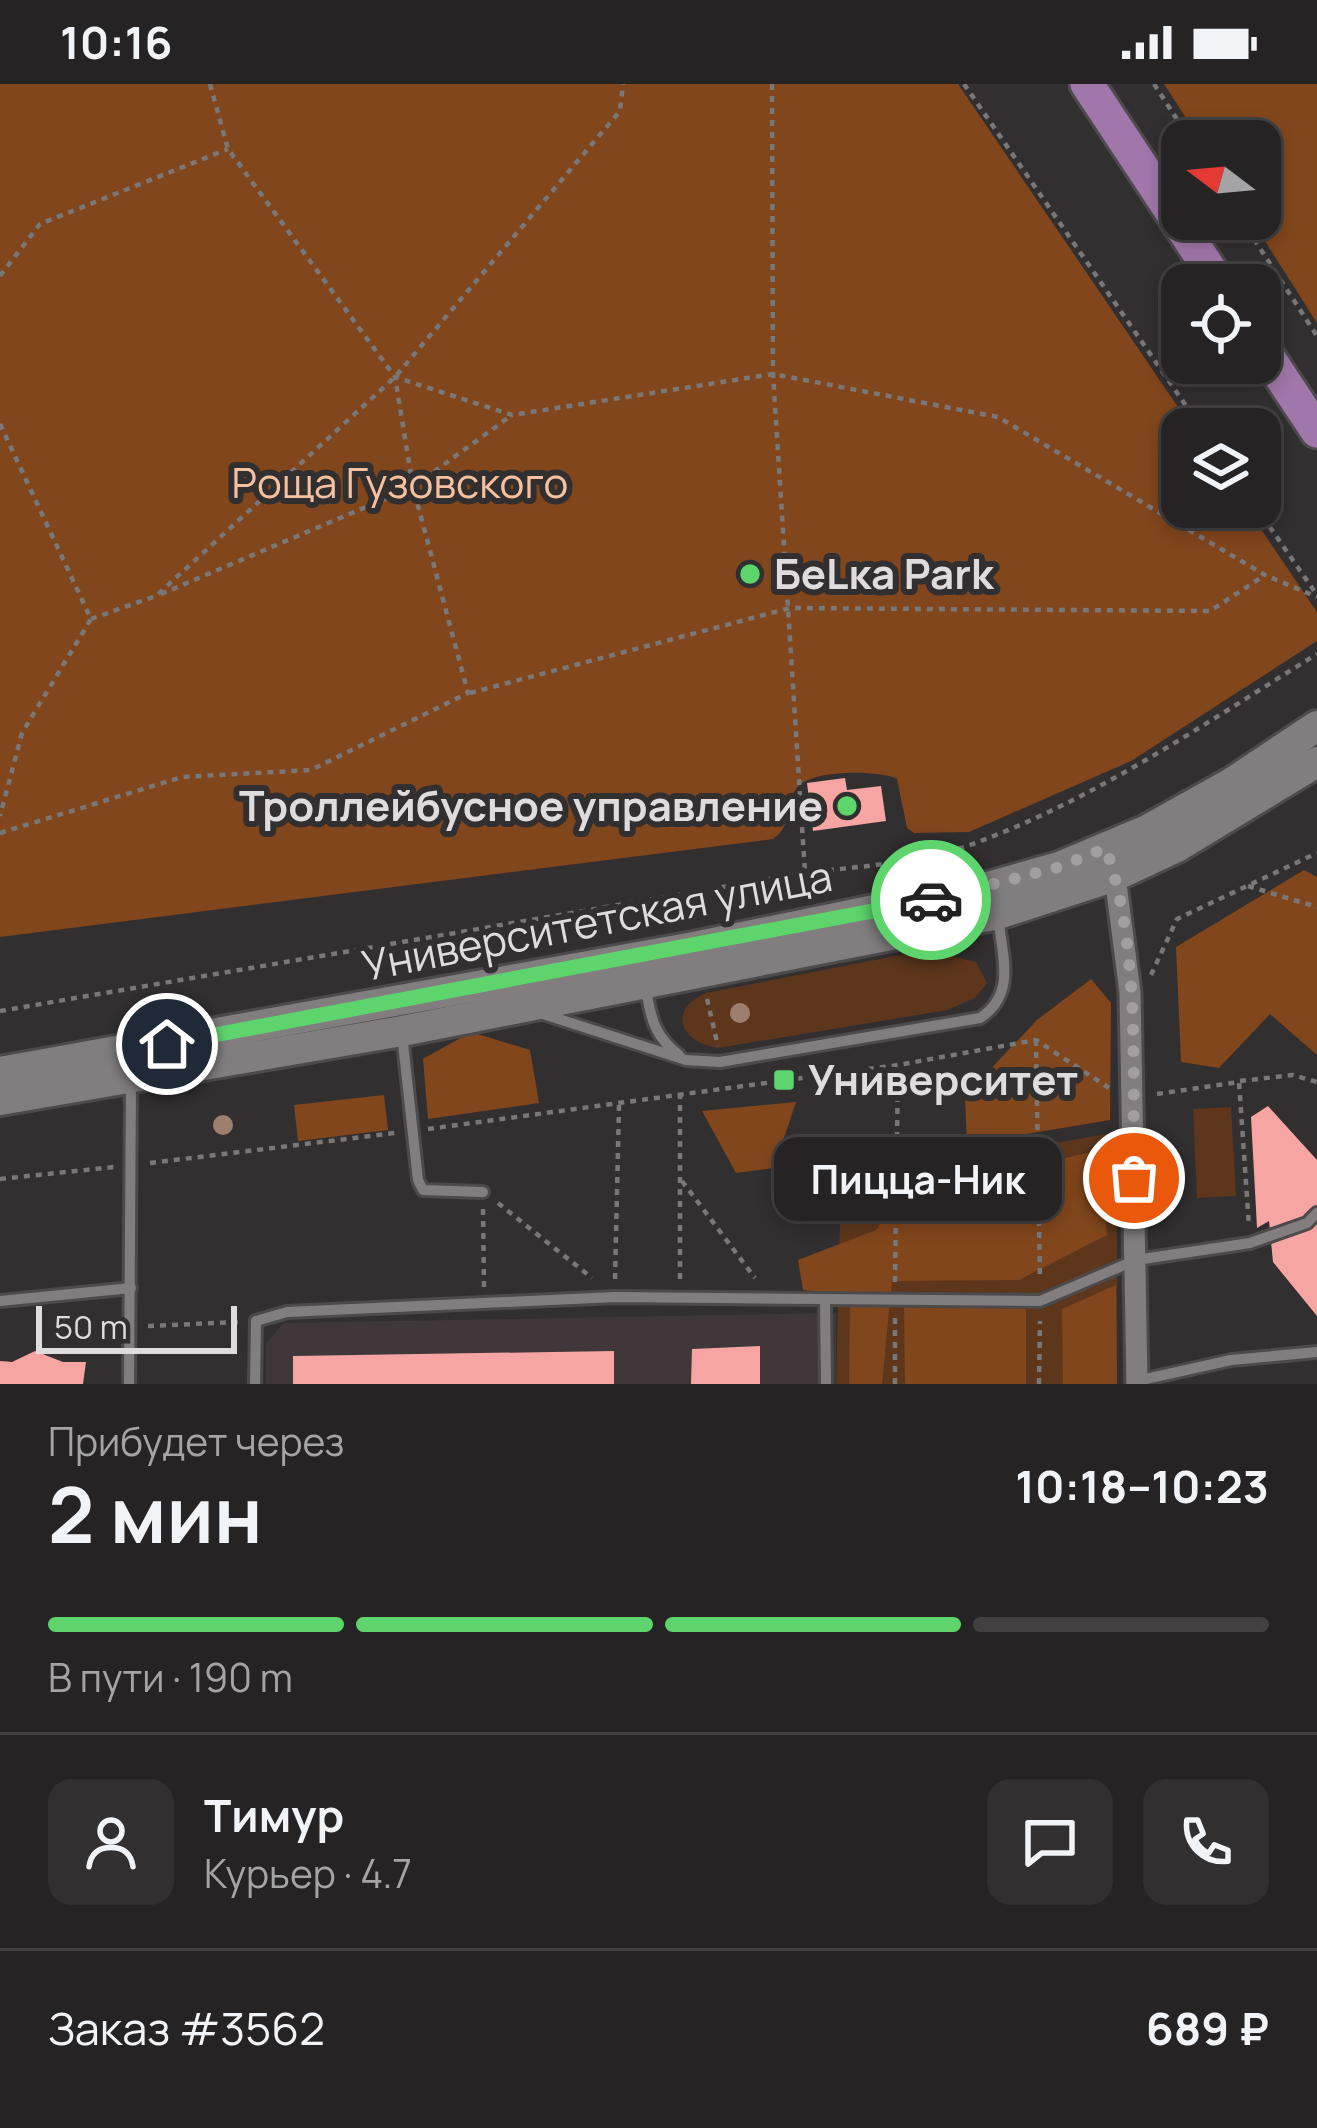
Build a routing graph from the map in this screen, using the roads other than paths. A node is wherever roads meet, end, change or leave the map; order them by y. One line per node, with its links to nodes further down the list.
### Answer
1 (1087, 84): 2 (main road)
2 (1206, 264)
3 (1281, 377): 4 (main road)
4 (1317, 431)
5 (1317, 726): 7 (main road, Университетская улица)
6 (1317, 762): 7 (main road, Университетская улица)
7 (1111, 862): 8 (main road, Университетская улица); 18 (street)
8 (995, 900): 9 (main road, Университетская улица); 12 (lane)
9 (642, 971): 10 (main road, Университетская улица); 11 (main road, Университетская улица); 12 (lane)
10 (520, 1006): 11 (main road, Университетская улица); 12 (lane)
11 (399, 1016): 13 (main road, Университетская улица); 16 (lane)
12 (686, 1060)
13 (129, 1065): 14 (main road, Университетская улица); 15 (main road, Университетская улица); 19 (lane)
14 (0, 1072)
15 (0, 1100)
16 (483, 1192)
17 (1317, 1213): 18 (lane)
18 (1136, 1260): 20 (lane); 23 (street)
19 (130, 1288): 21 (lane); 24 (lane)
20 (825, 1300): 25 (lane); 26 (lane)
21 (0, 1301)
22 (1317, 1352): 23 (lane)
23 (1137, 1383)
24 (129, 1384)
25 (255, 1384)
26 (826, 1384)

